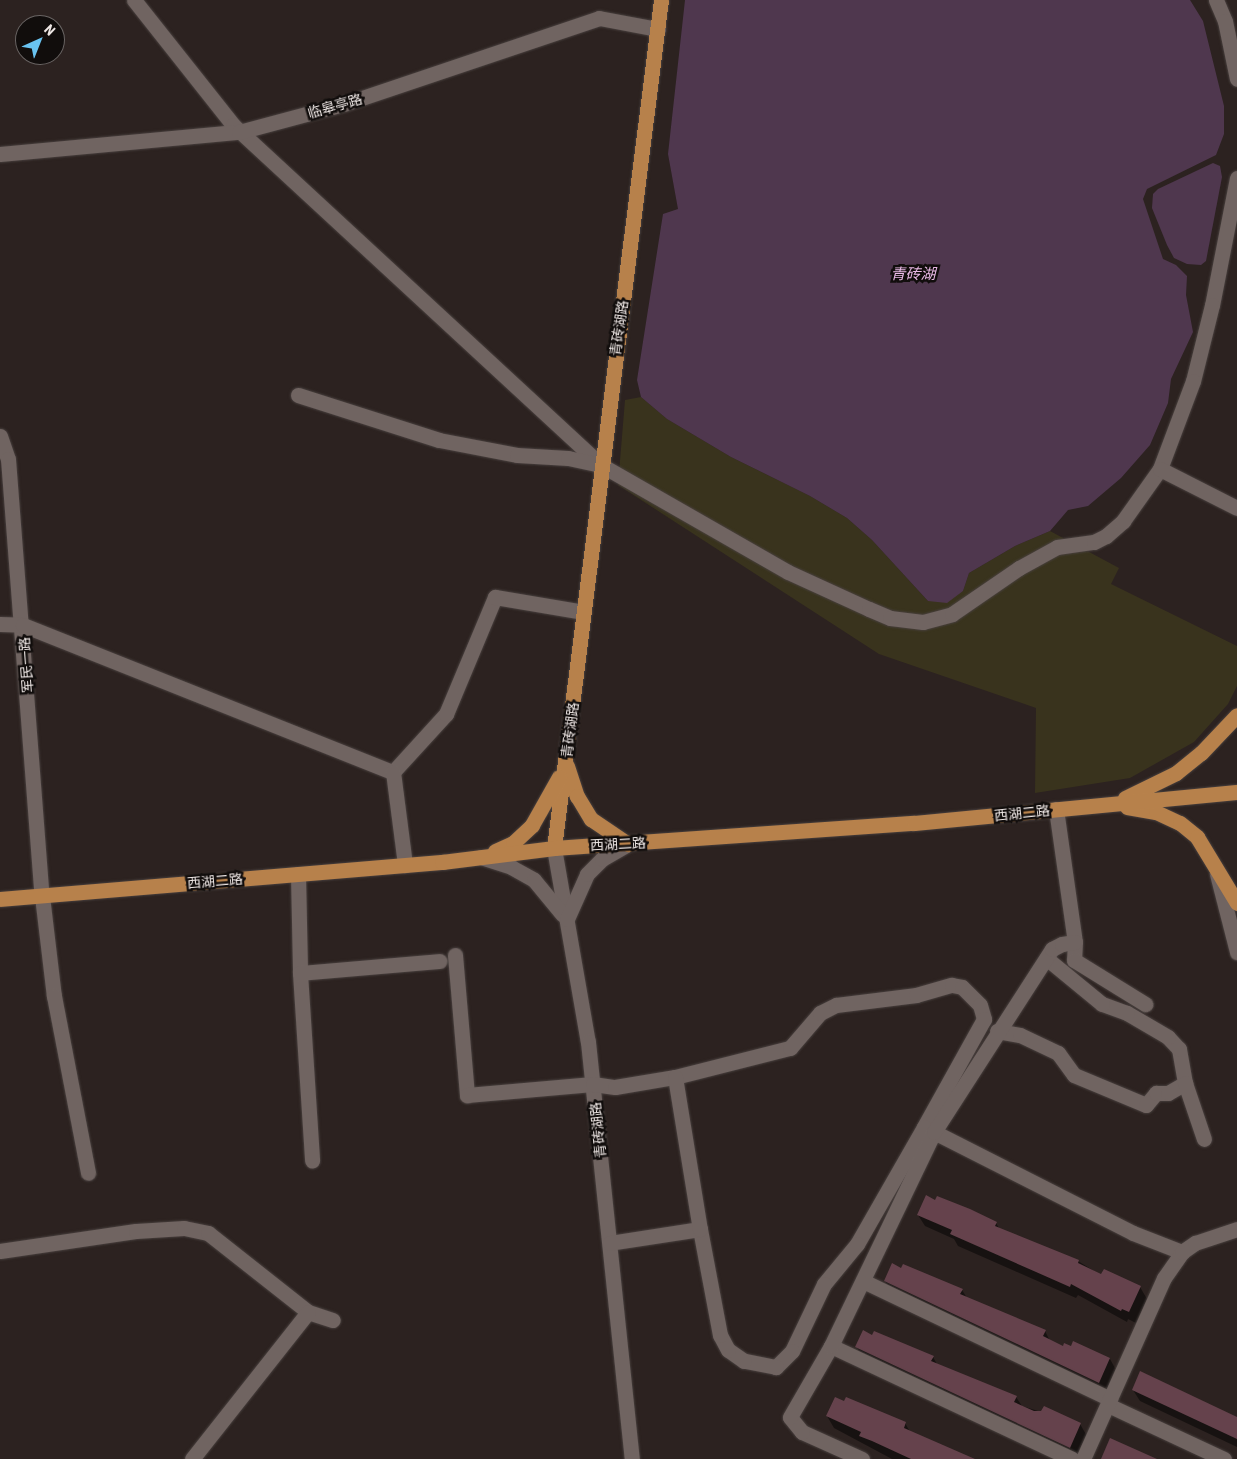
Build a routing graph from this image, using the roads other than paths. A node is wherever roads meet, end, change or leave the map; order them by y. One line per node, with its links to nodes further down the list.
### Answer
1 (134, 0): 6 (street)
2 (661, 0): 4 (main road, 青砖湖路)
3 (1216, 0): 5 (street)
4 (658, 28): 6 (street, 临皋亭路); 11 (main road, 青砖湖路)
5 (1237, 78)
6 (239, 132): 7 (street, 临皋亭路); 11 (street)
7 (0, 154)
8 (1237, 178): 12 (street)
9 (298, 395): 11 (street)
10 (0, 436): 16 (street, 军民一路)
11 (601, 465): 12 (street); 14 (main road, 青砖湖路)
12 (1160, 469): 13 (street)
13 (1237, 508)
14 (584, 612): 18 (main road, 青砖湖路); 19 (street)
15 (0, 624): 16 (street)
16 (23, 624): 19 (street); 29 (street, 军民一路)
17 (1237, 715): 21 (main road)
18 (566, 762): 23 (main road); 24 (main road, 青砖湖路); 25 (main road)
19 (393, 772): 26 (street)
20 (1237, 792): 21 (main road, 西湖二路)
21 (1111, 804): 22 (main road, 西湖二路); 27 (main road)
22 (1056, 809): 23 (main road, 西湖二路); 33 (street)
23 (628, 844): 24 (main road, 西湖二路); 32 (street)
24 (554, 848): 25 (main road, 西湖二路); 32 (street, 青砖湖路)
25 (481, 857): 26 (main road, 西湖二路); 32 (street)
26 (405, 865): 28 (main road, 西湖二路)
27 (1215, 865): 31 (main road); 34 (street)
28 (298, 874): 29 (main road, 西湖二路); 38 (street)
29 (42, 896): 30 (main road, 西湖二路); 47 (street, 军民一路)
30 (0, 899)
31 (1237, 903)
32 (567, 920): 43 (street, 青砖湖路)
33 (1075, 942): 36 (street); 39 (street)
34 (1237, 952)
35 (455, 955): 43 (street)
36 (1046, 958): 40 (street); 42 (street)
37 (439, 960): 38 (street)
38 (300, 973): 46 (street)
39 (1145, 1004)
40 (997, 1031): 42 (street); 44 (street)
41 (675, 1077): 43 (street); 48 (street); 48 (street)
42 (1185, 1083): 45 (street)
43 (593, 1084): 50 (street, 青砖湖路)
44 (934, 1132): 52 (street); 53 (street)
45 (1204, 1139)
46 (312, 1161)
47 (88, 1173)
48 (700, 1229): 50 (street)
49 (1237, 1229): 52 (street)
50 (610, 1243): 59 (street, 青砖湖路)
51 (0, 1251): 54 (street)
52 (1182, 1252): 57 (street)
53 (863, 1281): 56 (street); 57 (street)
54 (308, 1312): 55 (street); 58 (street)
55 (333, 1320)
56 (831, 1346): 60 (street); 61 (street)
57 (1109, 1402): 62 (street); 63 (street)
58 (192, 1459)
59 (632, 1459)
60 (862, 1459)
61 (1072, 1459)
62 (1083, 1459)
63 (1224, 1459)

